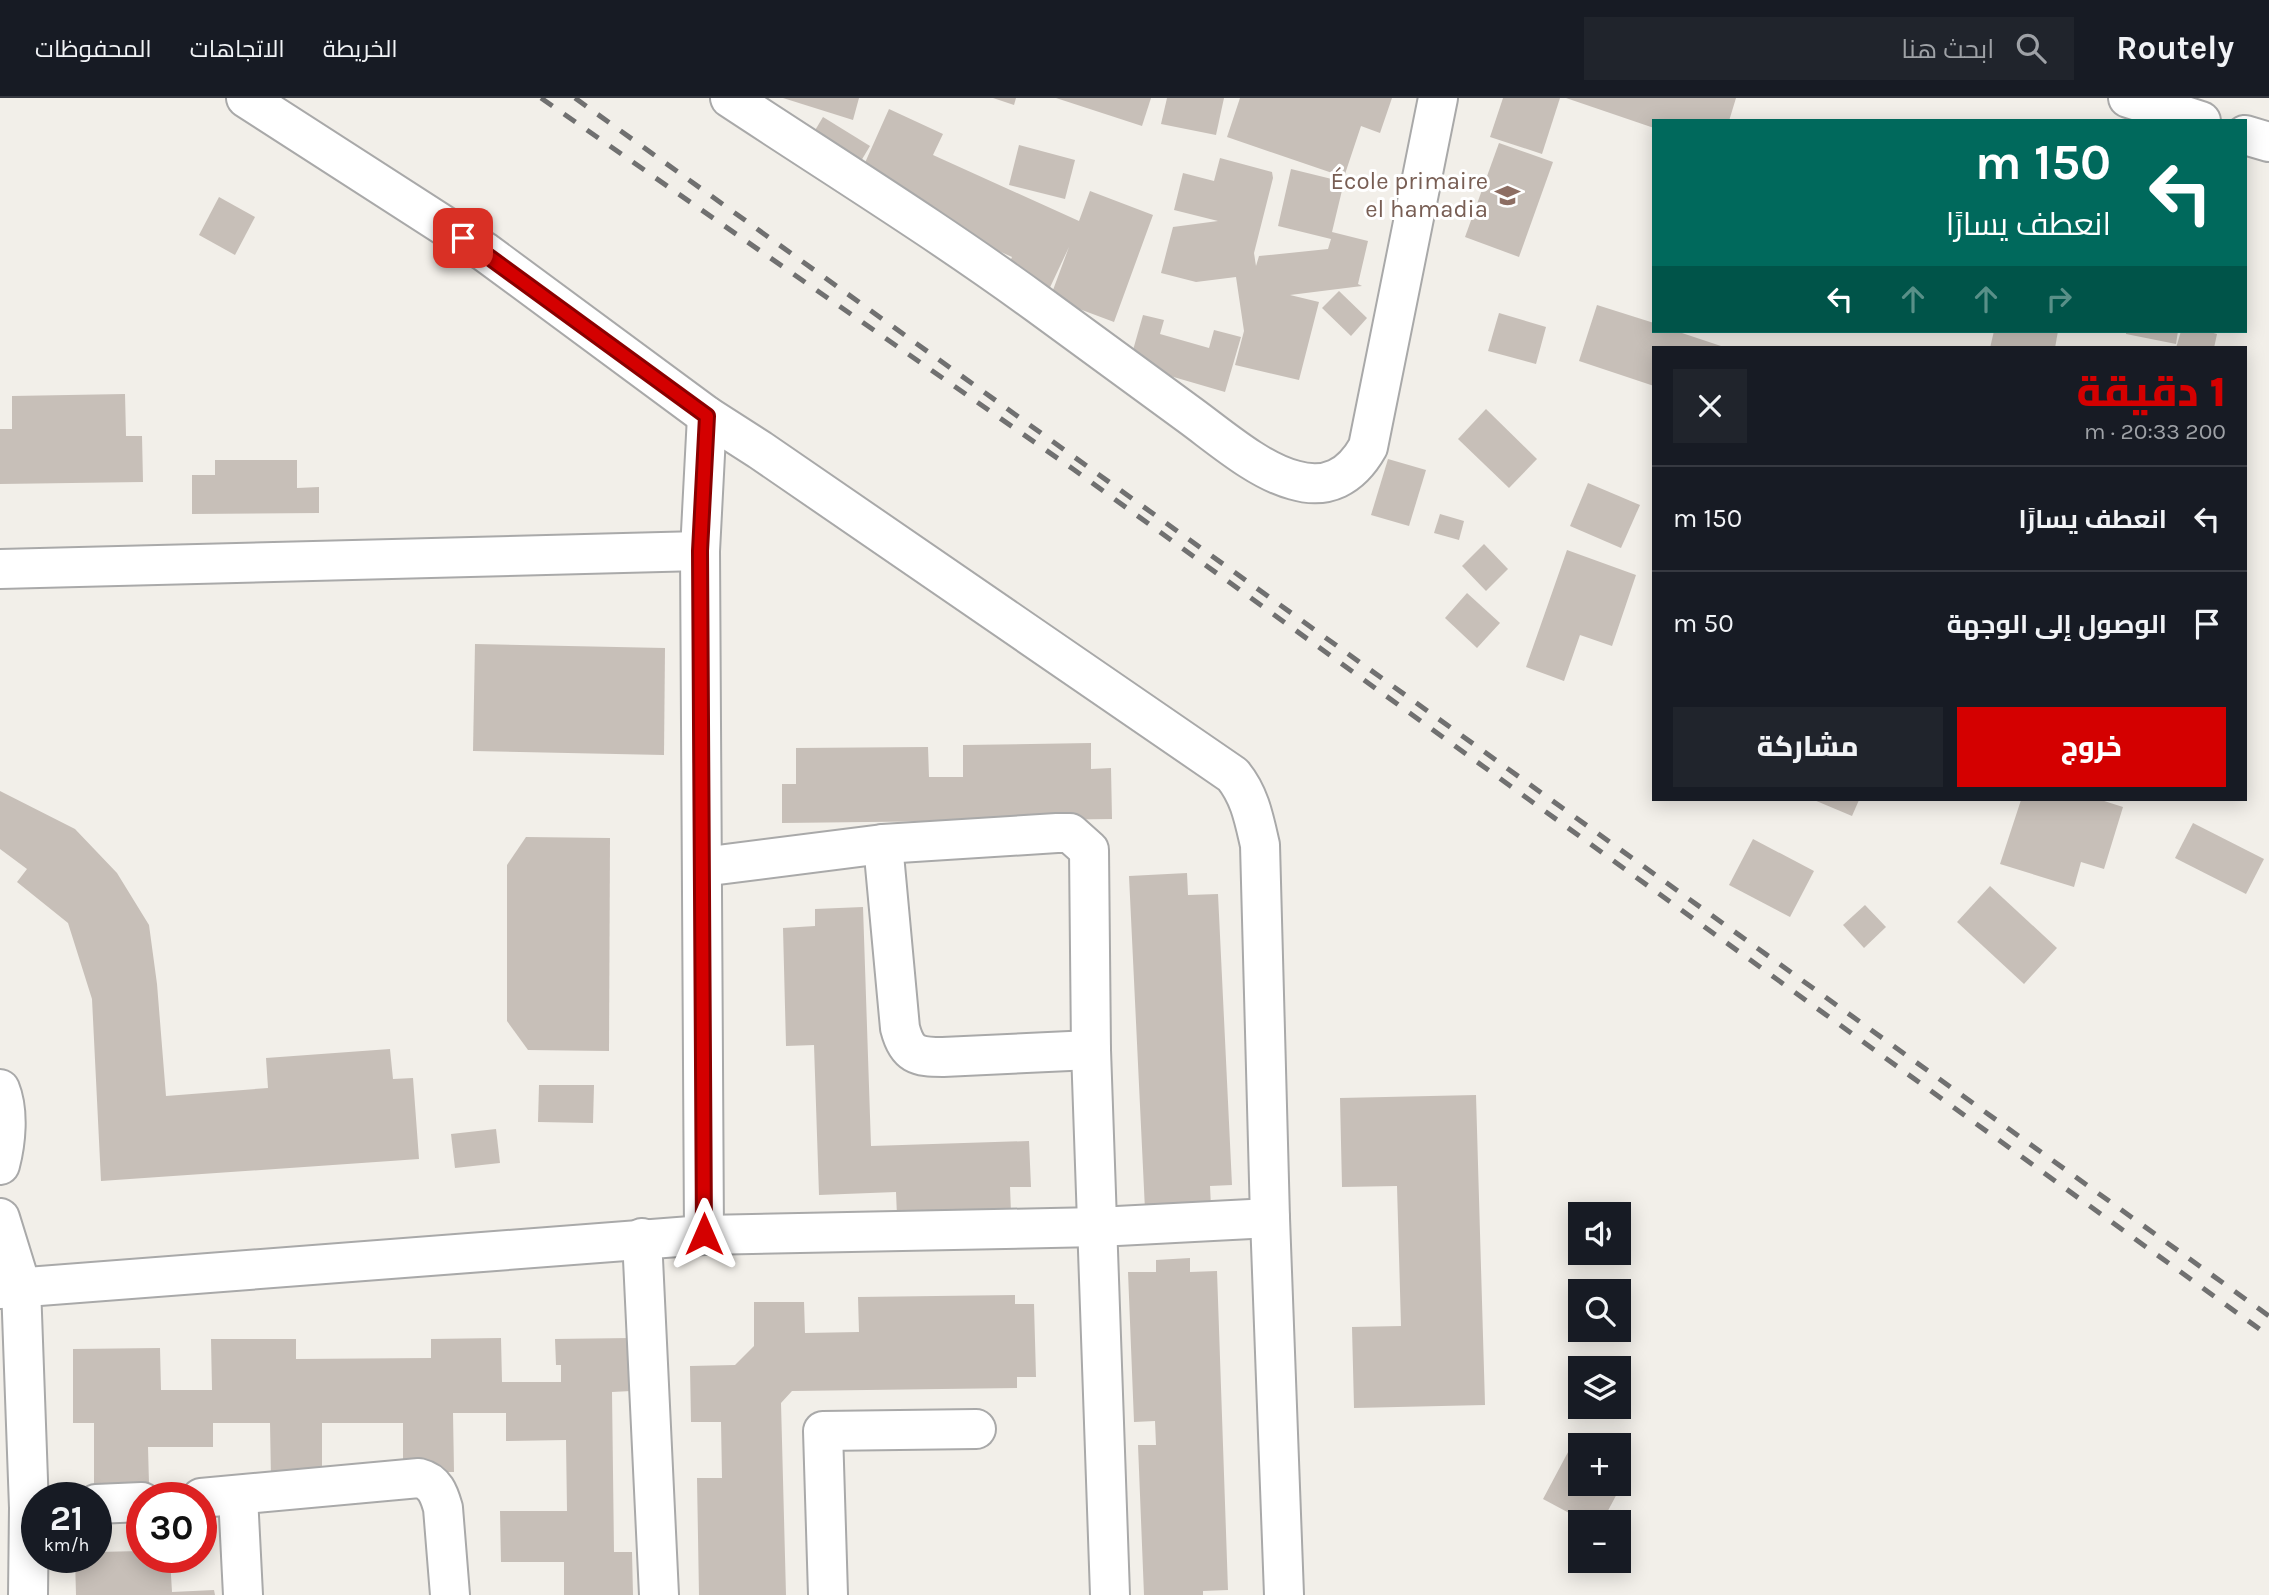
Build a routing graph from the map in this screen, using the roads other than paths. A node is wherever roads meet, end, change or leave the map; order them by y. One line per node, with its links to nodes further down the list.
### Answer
1 (246, 98): 8 (street)
2 (730, 98): 3 (street)
3 (1438, 98)
4 (2128, 98): 5 (street)
5 (2195, 119)
6 (2247, 136): 7 (street)
7 (2269, 142)
8 (707, 416): 9 (street); 17 (street)
9 (700, 551): 10 (street); 12 (street)
10 (0, 569)
11 (883, 844): 12 (street); 13 (street); 13 (street)
12 (702, 867): 19 (street)
13 (1091, 1050): 18 (street)
14 (0, 1089): 15 (street)
15 (0, 1165)
16 (0, 1218): 21 (street)
17 (1270, 1218): 18 (street); 32 (street)
18 (1098, 1227): 19 (street); 31 (street)
19 (704, 1234): 20 (street)
20 (642, 1238): 21 (street); 29 (street)
21 (10, 1287): 23 (street)
22 (976, 1429): 30 (street)
23 (30, 1482)
24 (220, 1497): 27 (street); 28 (street)
25 (29, 1573): 26 (street)
26 (28, 1595)
27 (243, 1595)
28 (450, 1595)
29 (659, 1595)
30 (828, 1595)
31 (1110, 1595)
32 (1284, 1595)

